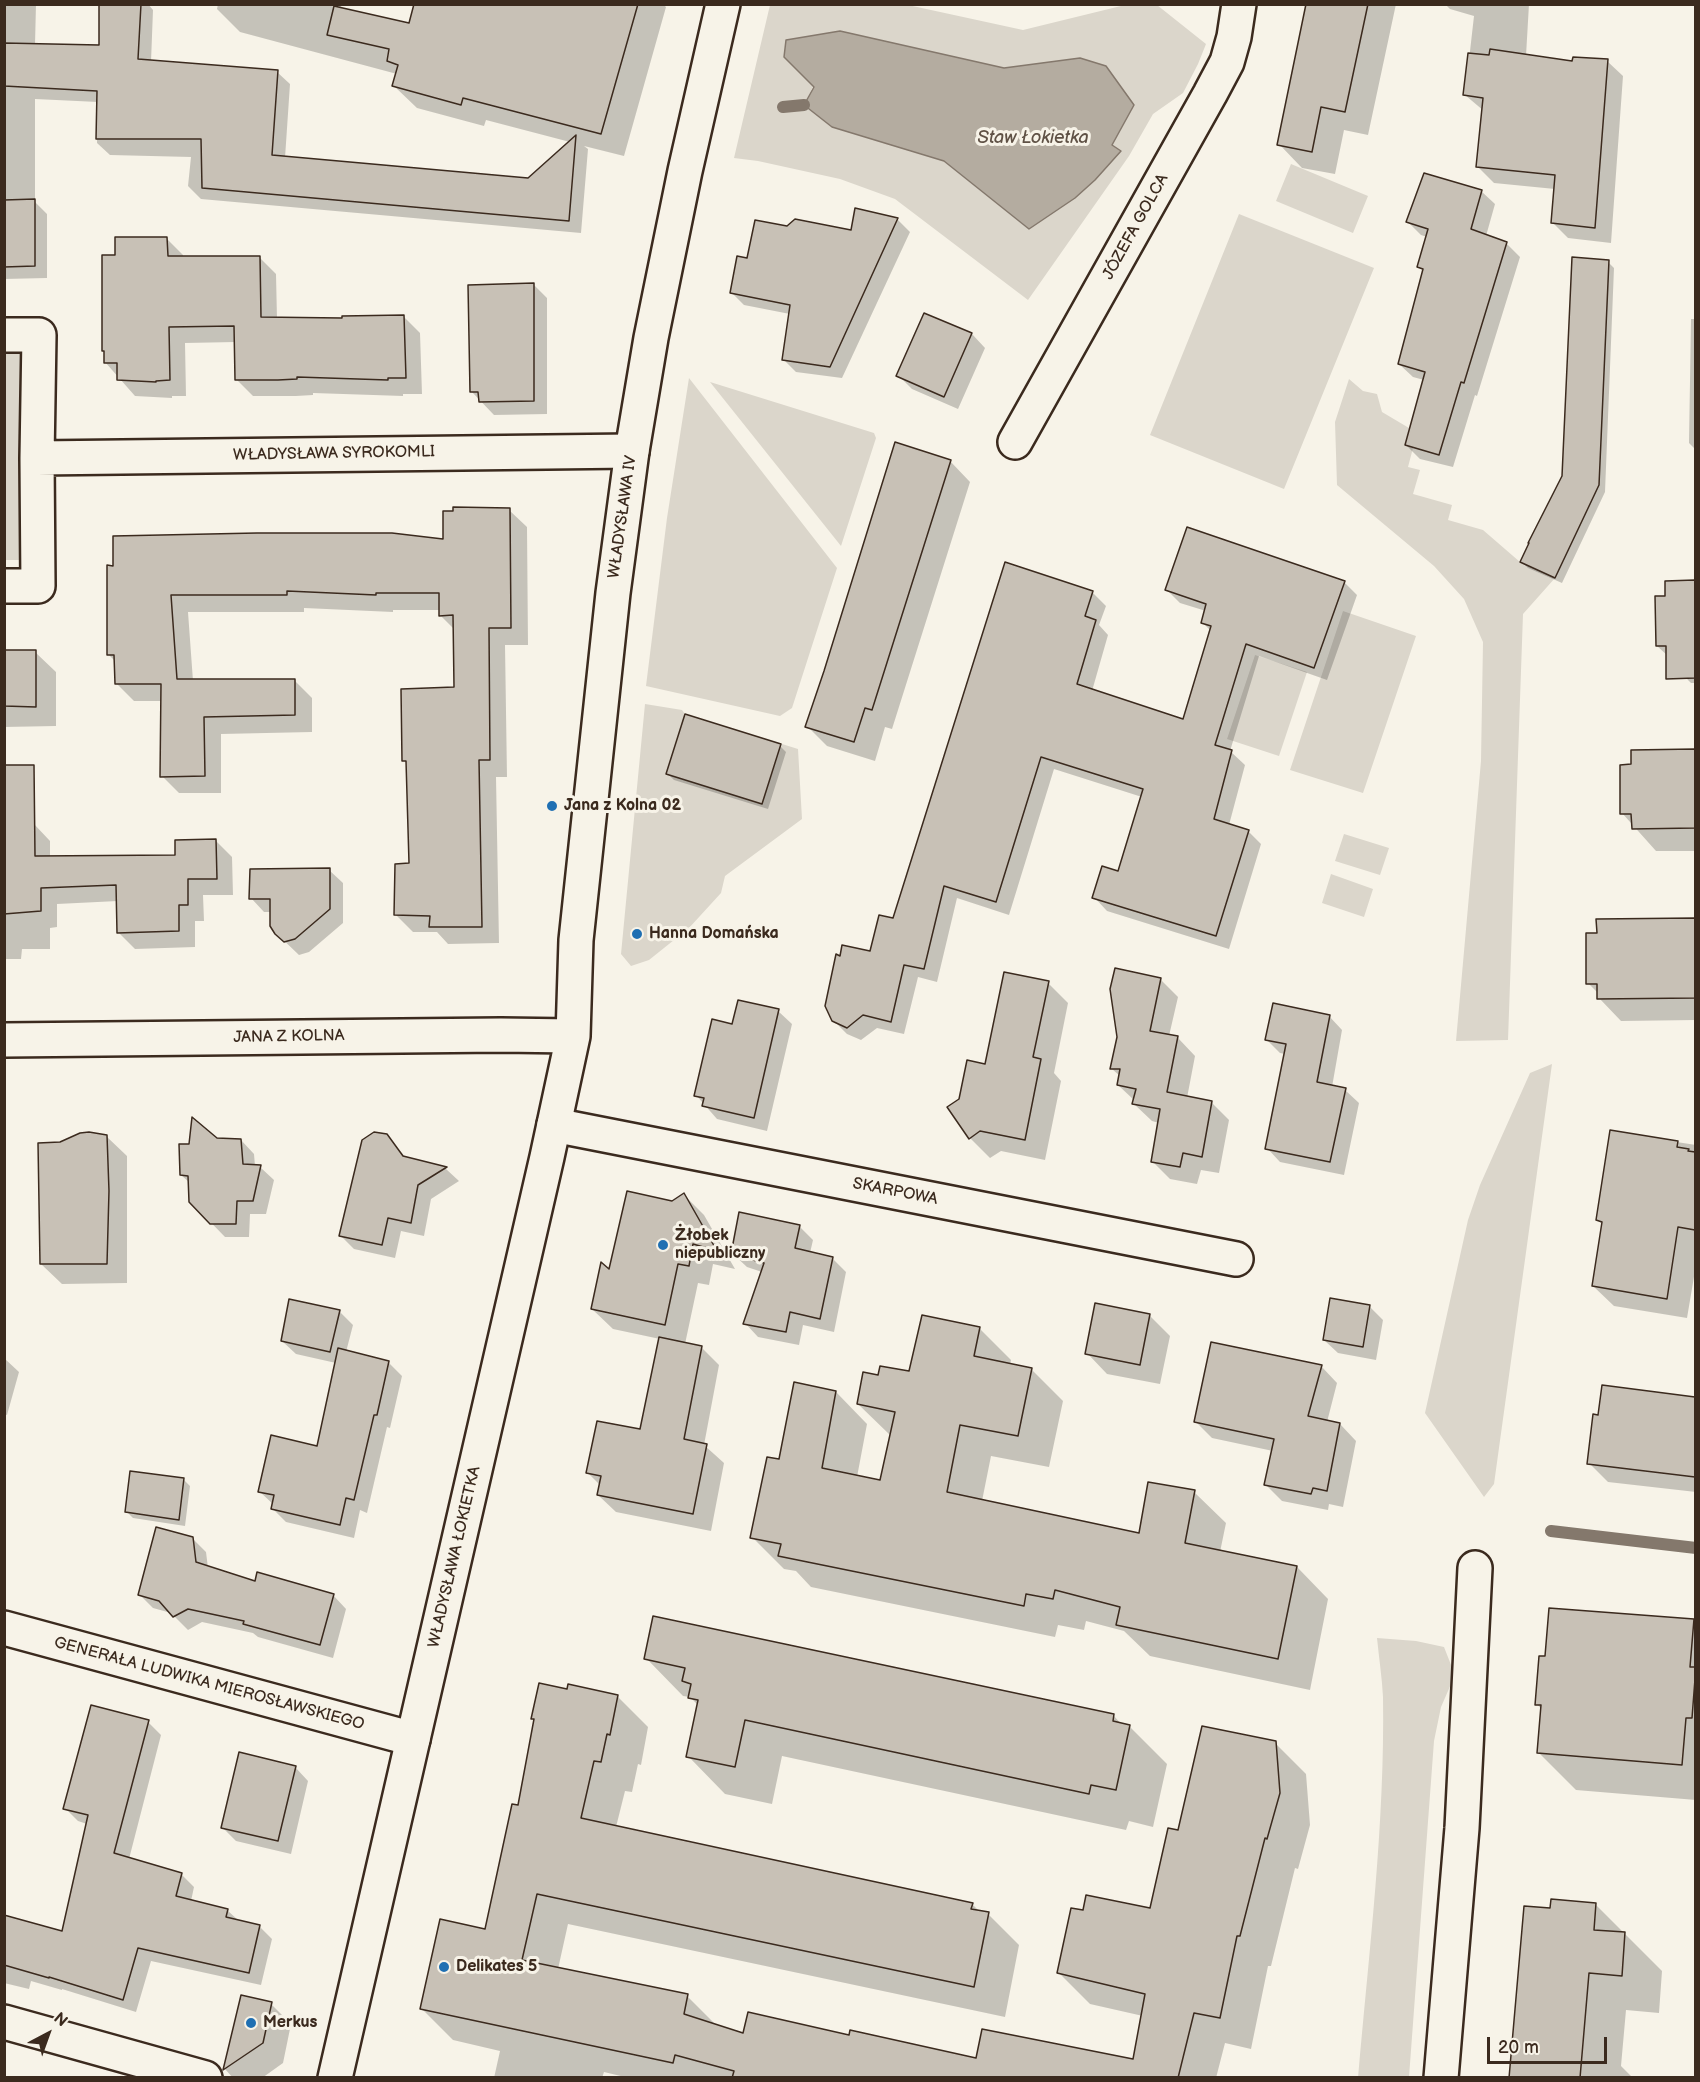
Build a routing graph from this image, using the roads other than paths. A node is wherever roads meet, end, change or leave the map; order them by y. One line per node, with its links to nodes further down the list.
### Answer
1 (723, 4): 5 (street, WŁADYSŁAWA IV)
2 (1239, 4): 4 (street, JÓZEFA GOLCA)
3 (4, 335): 6 (street)
4 (1015, 442)
5 (632, 452): 6 (street, WŁADYSŁAWA SYROKOMLI); 8 (street, WŁADYSŁAWA IV)
6 (37, 458): 7 (street)
7 (4, 586)
8 (573, 1036): 9 (street, JANA Z KOLNA); 10 (street, WŁADYSŁAWA ŁOKIETKA)
9 (4, 1040)
10 (554, 1125): 11 (street, SKARPOWA); 14 (street, WŁADYSŁAWA ŁOKIETKA)
11 (1236, 1260)
12 (1475, 1569): 18 (street)
13 (4, 1628): 14 (street, GENERAŁA LUDWIKA MIEROSŁAWSKIEGO)
14 (413, 1739): 17 (street, WŁADYSŁAWA ŁOKIETKA)
15 (4, 2022): 16 (street)
16 (205, 2078)
17 (335, 2078)
18 (1442, 2078)

